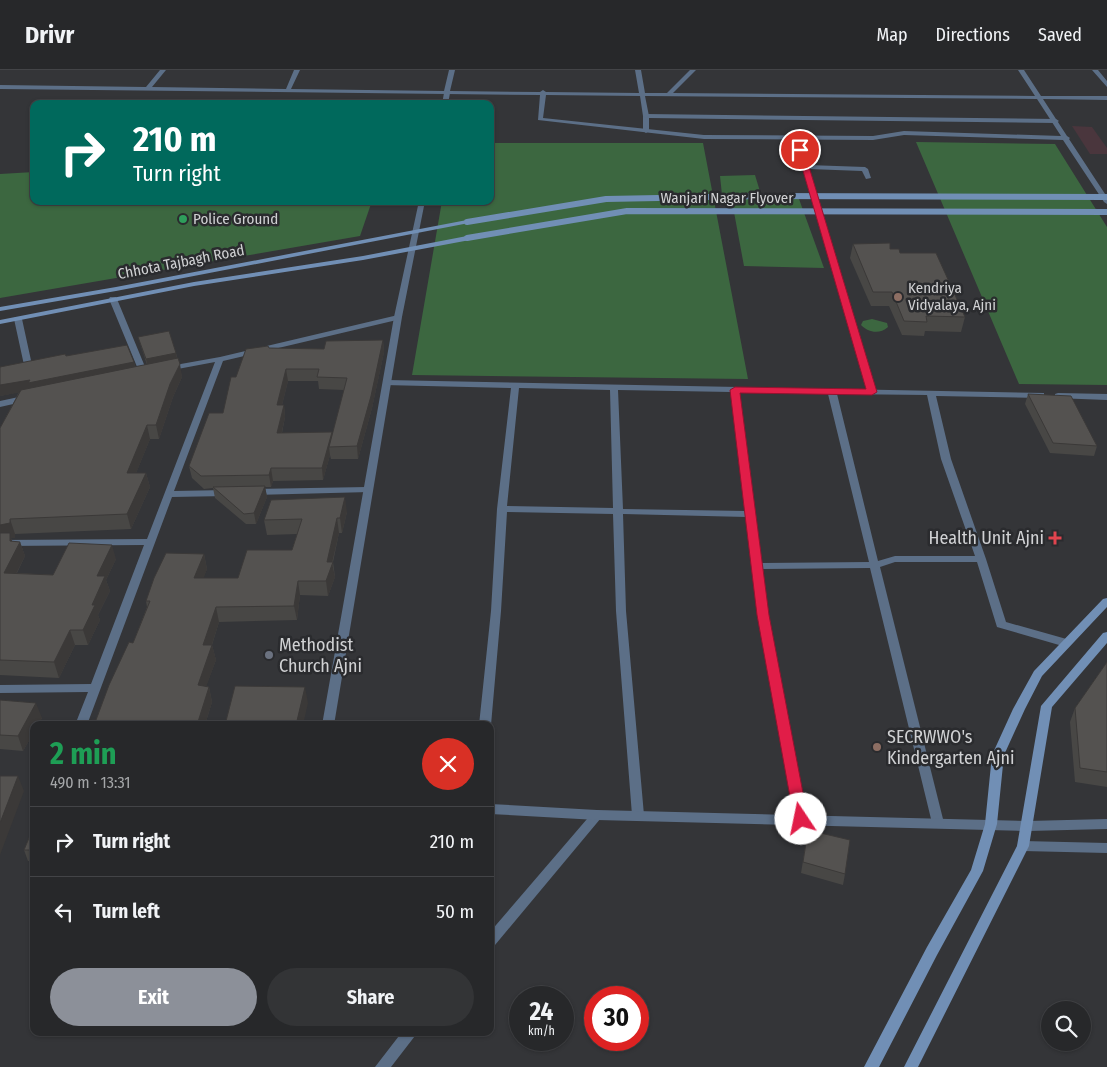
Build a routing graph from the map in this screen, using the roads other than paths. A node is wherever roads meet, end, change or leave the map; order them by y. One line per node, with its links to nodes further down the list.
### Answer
1 (163, 70): 10 (street)
2 (297, 70): 11 (street)
3 (452, 70): 13 (street)
4 (638, 70): 14 (street)
5 (693, 70): 15 (street)
6 (1021, 70): 16 (street)
7 (1095, 70): 8 (street)
8 (1107, 85)
9 (0, 87): 10 (street)
10 (148, 88): 11 (street)
11 (288, 90): 13 (street)
12 (543, 92): 13 (street); 14 (street); 21 (street)
13 (447, 93): 18 (street)
14 (642, 94): 15 (street); 19 (street)
15 (669, 94): 16 (street)
16 (1040, 98): 17 (street); 20 (street)
17 (1107, 98)
18 (446, 100)
19 (646, 116): 20 (street); 21 (street)
20 (1056, 121): 22 (street)
21 (646, 131): 22 (street)
22 (1067, 138): 27 (street)
23 (800, 150): 24 (street)
24 (805, 167): 25 (street); 44 (street)
25 (868, 178)
26 (1107, 197): 30 (main road, Wanjari Nagar Flyover, bridge)
27 (1107, 202)
28 (421, 205): 30 (street)
29 (1107, 212): 31 (main road, Wanjari Nagar Flyover, bridge)
30 (415, 230): 31 (street); 33 (main road, Chhota Tajbagh Road)
31 (411, 248): 32 (main road, Wanjari Nagar Flyover); 34 (street)
32 (113, 299): 35 (main road, Wanjari Nagar Flyover); 37 (street)
33 (0, 309)
34 (398, 317): 37 (street); 39 (street)
35 (18, 319): 36 (main road, Wanjari Nagar Flyover); 38 (street)
36 (0, 322)
37 (220, 359): 50 (street)
38 (28, 364)
39 (387, 383): 40 (street); 49 (street)
40 (515, 386): 41 (street); 51 (street)
41 (614, 388): 42 (street); 52 (street)
42 (735, 390): 43 (street); 53 (street)
43 (832, 392): 44 (street); 57 (street)
44 (872, 392): 45 (street)
45 (931, 393): 47 (street); 56 (street)
46 (41, 396): 48 (street)
47 (1107, 397)
48 (1, 406)
49 (367, 490): 50 (street); 65 (street)
50 (168, 494): 54 (street)
51 (502, 509): 52 (street); 66 (street)
52 (619, 511): 53 (street); 69 (street)
53 (751, 514): 58 (street)
54 (150, 542): 55 (street); 62 (street)
55 (0, 543)
56 (981, 558): 57 (street); 61 (street)
57 (874, 564): 58 (street); 71 (street)
58 (757, 566): 70 (street)
59 (1107, 601): 61 (main road)
60 (1107, 636): 74 (main road)
61 (1066, 643): 72 (main road)
62 (94, 688): 63 (street); 64 (street)
63 (0, 689)
64 (82, 721)
65 (329, 721)
66 (485, 721)
67 (494, 809): 68 (street)
68 (597, 815): 69 (street); 77 (street)
69 (638, 815): 70 (street)
70 (801, 819): 71 (street)
71 (938, 822): 72 (street)
72 (991, 824): 74 (street); 80 (main road)
73 (1107, 824): 74 (street)
74 (1028, 826): 75 (main road)
75 (1023, 846): 76 (street); 81 (main road)
76 (1107, 848)
77 (494, 935)
78 (408, 1036): 79 (street)
79 (382, 1067)
80 (871, 1067)
81 (911, 1067)

